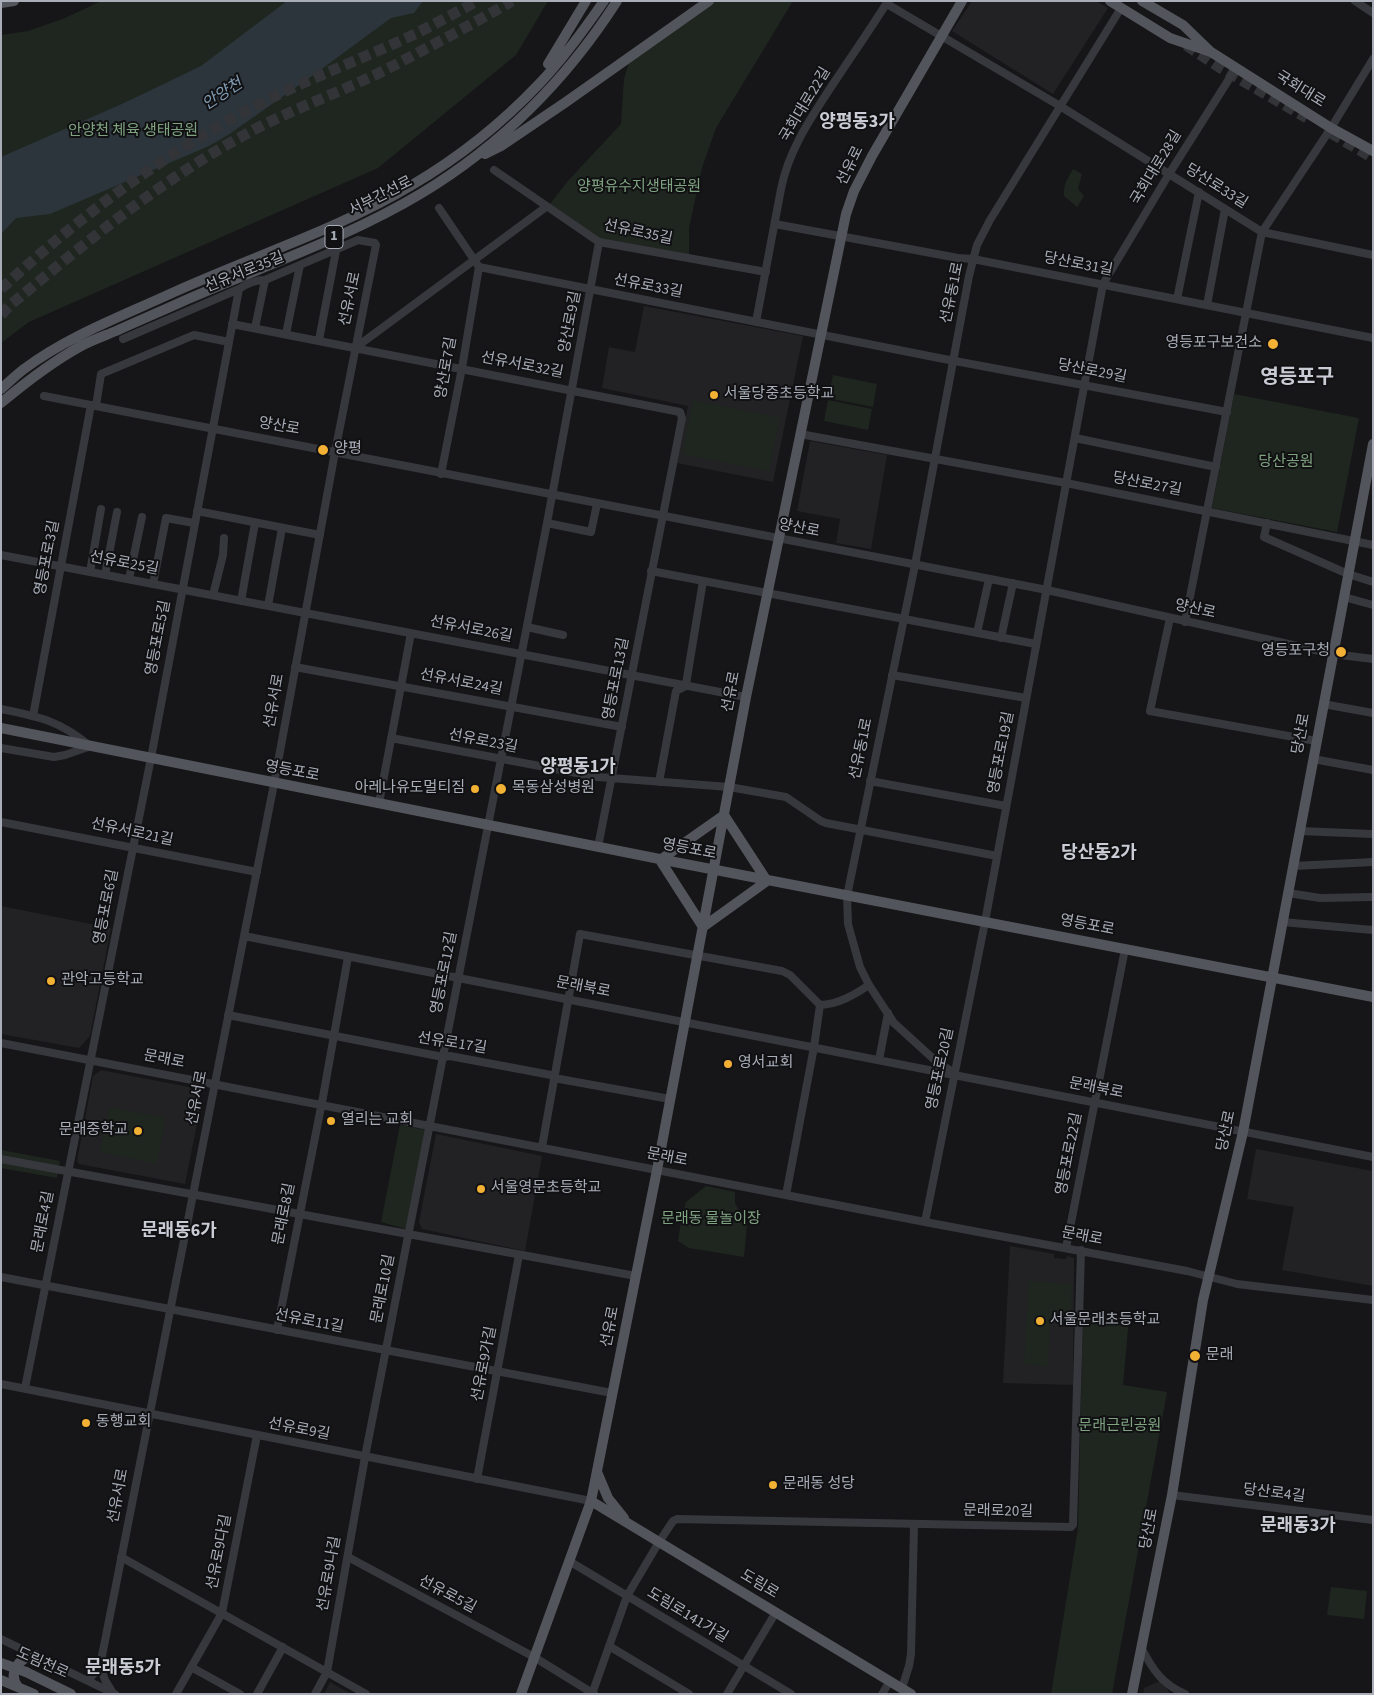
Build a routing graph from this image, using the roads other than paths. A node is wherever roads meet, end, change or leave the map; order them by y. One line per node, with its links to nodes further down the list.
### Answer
1 (14, 1): 11 (main road)
2 (586, 1): 19 (main road)
3 (604, 1): 19 (main road, 서부간선로 / 1)
4 (617, 1): 22 (main road, 서부간선로 / 1)
5 (709, 1): 22 (main road)
6 (962, 1): 14 (main road, 선유로)
7 (1110, 1): 12 (main road, 국회대로)
8 (1142, 1): 15 (main road, 국회대로)
9 (1355, 1): 13 (street)
10 (888, 2): 14 (street); 29 (street, 국회대로22길)
11 (1, 3)
12 (1121, 8): 15 (main road, 국회대로); 18 (street, 선유동1로)
13 (1373, 13)
14 (941, 35): 18 (street); 31 (main road, 선유로)
15 (1211, 52): 17 (main road, 국회대로)
16 (1373, 60): 20 (street)
17 (1236, 68): 20 (main road, 국회대로); 24 (street, 국회대로28길)
18 (1060, 106): 24 (street, 당산로33길); 36 (street, 선유동1로)
19 (512, 109): 60 (main road, 서부간선로 / 1)
20 (1331, 128): 21 (main road, 국회대로); 30 (street)
21 (1373, 151)
22 (462, 166): 63 (main road, 서부간선로 / 1)
23 (494, 170): 26 (street, 선유로35길)
24 (1169, 174): 25 (street, 당산로33길); 41 (street, 국회대로28길)
25 (1199, 192): 28 (street, 당산로33길); 44 (street)
26 (546, 207): 32 (street, 선유로35길); 37 (street)
27 (439, 208): 37 (street)
28 (1225, 209): 30 (street, 당산로33길); 45 (street)
29 (774, 224): 31 (street); 39 (street, 국회대로22길)
30 (1262, 232): 35 (street, 당산로33길); 46 (street)
31 (841, 235): 36 (street); 51 (main road, 선유로)
32 (600, 242): 39 (street, 선유로35길); 43 (street, 양산로9길)
33 (376, 245): 34 (street, 선유서로35길); 56 (street, 선유서로)
34 (336, 251): 38 (street, 선유서로35길); 54 (street)
35 (1373, 255)
36 (973, 259): 41 (street, 당산로31길); 57 (street, 선유동1로)
37 (477, 264): 43 (street, 선유로33길); 56 (street); 58 (street, 양산로7길)
38 (300, 265): 40 (street, 선유서로35길); 50 (street)
39 (766, 272): 47 (street, 국회대로22길)
40 (265, 280): 42 (street, 선유서로35길); 49 (street)
41 (1103, 284): 44 (street, 당산로31길); 59 (street, 영등포로19길)
42 (239, 289): 48 (street, 영등포로5길); 53 (street, 선유서로35길)
43 (590, 289): 47 (street, 선유로33길); 61 (street, 양산로9길)
44 (1177, 299): 45 (street, 당산로31길)
45 (1206, 305): 46 (street, 당산로31길)
46 (1246, 312): 52 (street, 당산로31길); 65 (street)
47 (756, 322): 51 (street, 선유로33길)
48 (232, 324): 49 (street, 선유서로32길); 55 (street, 영등포로5길)
49 (255, 328): 50 (street, 선유서로32길)
50 (286, 334): 54 (street, 선유서로32길)
51 (820, 334): 57 (street); 67 (main road, 선유로)
52 (1373, 338)
53 (123, 339)
54 (319, 340): 56 (street, 선유서로32길)
55 (229, 342): 64 (street, 영등포로3길); 66 (street, 영등포로5길)
56 (355, 348): 58 (street, 선유서로32길); 70 (street, 선유서로)
57 (953, 360): 59 (street, 당산로29길); 71 (street, 선유동1로)
58 (462, 368): 61 (street, 선유서로32길); 73 (street, 양산로7길)
59 (1084, 385): 65 (street, 당산로29길); 68 (street, 영등포로19길)
60 (1, 389)
61 (572, 389): 75 (street, 양산로9길); 82 (street, 선유서로32길)
62 (44, 396): 64 (street, 양산로)
63 (1, 403)
64 (94, 405): 66 (street, 양산로); 95 (street, 영등포로3길)
65 (1227, 412): 72 (street)
66 (212, 429): 70 (street, 양산로); 78 (street, 영등포로5길)
67 (800, 434): 71 (street); 90 (main road, 선유로)
68 (1075, 438): 72 (street); 74 (street, 영등포로19길)
69 (1373, 444): 91 (main road, 당산로)
70 (335, 452): 73 (street, 양산로); 88 (street, 선유서로)
71 (934, 458): 74 (street, 당산로27길); 94 (street, 선유동1로)
72 (1216, 467): 79 (street)
73 (441, 474): 75 (street, 양산로)
74 (1066, 483): 79 (street, 당산로27길); 107 (street, 영등포로19길)
75 (552, 495): 76 (street, 양산로); 85 (street, 양산로9길)
76 (597, 504): 82 (street, 양산로); 85 (street)
77 (101, 509): 97 (street)
78 (197, 511): 83 (street); 84 (street, 영등포로5길)
79 (1207, 511): 86 (street, 당산로27길); 117 (street)
80 (117, 512): 99 (street)
81 (142, 517): 100 (street)
82 (662, 517): 90 (street, 양산로); 96 (street, 영등포로13길)
83 (255, 522): 87 (street); 111 (street)
84 (194, 523): 105 (street); 106 (street, 영등포로5길)
85 (547, 523): 118 (street, 양산로9길)
86 (1267, 523): 91 (street, 당산로27길); 98 (street)
87 (282, 528): 88 (street); 113 (street)
88 (320, 535): 114 (street, 선유서로)
89 (224, 538): 109 (street)
90 (778, 539): 94 (street, 양산로); 108 (main road, 선유로)
91 (1354, 540): 92 (street, 당산로27길); 98 (main road, 당산로)
92 (1373, 545)
93 (1, 555): 95 (street, 선유로25길)
94 (915, 565): 101 (street, 양산로); 116 (street, 선유동1로)
95 (61, 566): 97 (street, 선유로25길); 138 (street, 영등포로3길)
96 (652, 571): 102 (street); 128 (street, 영등포로13길)
97 (90, 572): 99 (street, 선유로25길)
98 (1348, 574): 103 (street); 110 (main road, 당산로)
99 (105, 575): 100 (street, 선유로25길)
100 (129, 579): 105 (street, 선유로25길)
101 (989, 579): 104 (street, 양산로); 120 (street)
102 (703, 581): 108 (street); 130 (street)
103 (1373, 582)
104 (1013, 583): 107 (street, 양산로); 122 (street)
105 (153, 584): 106 (street, 선유로25길)
106 (182, 590): 109 (street, 선유로25길); 145 (street, 영등포로5길)
107 (1046, 590): 115 (street, 양산로); 123 (street, 영등포로19길)
108 (767, 593): 116 (street); 132 (main road, 선유로)
109 (213, 595): 111 (street, 선유로25길)
110 (1344, 597): 112 (street); 125 (main road, 당산로)
111 (241, 601): 113 (street, 선유로25길)
112 (1373, 605)
113 (268, 606): 114 (street, 선유로25길)
114 (306, 613): 119 (street, 선유서로26길); 127 (street, 선유서로)
115 (1170, 618): 117 (street, 양산로); 142 (street)
116 (903, 619): 120 (street); 129 (street, 선유동1로)
117 (1185, 622): 125 (street, 양산로)
118 (526, 627): 121 (street); 124 (street, 양산로9길)
119 (410, 633): 124 (street, 선유서로26길); 131 (street)
120 (976, 633): 122 (street)
121 (563, 635)
122 (1001, 638): 123 (street)
123 (1036, 644): 133 (street, 영등포로19길)
124 (521, 654): 128 (street, 선유서로26길); 135 (street, 영등포로12길)
125 (1333, 654): 126 (street, 양산로); 134 (main road, 당산로)
126 (1373, 659)
127 (296, 667): 131 (street, 선유서로24길); 152 (street, 선유서로)
128 (632, 675): 130 (street); 139 (street, 영등포로13길)
129 (892, 675): 133 (street); 150 (street, 선유동1로)
130 (686, 686): 132 (street); 151 (street)
131 (400, 688): 135 (street, 선유서로24길); 141 (street)
132 (746, 697): 153 (main road, 선유로)
133 (1026, 698): 155 (street, 영등포로19길)
134 (1323, 704): 137 (street); 142 (main road, 당산로)
135 (511, 706): 139 (street, 선유서로24길); 147 (street, 영등포로12길)
136 (1, 709): 138 (street)
137 (1373, 713)
138 (33, 716): 143 (street)
139 (622, 727): 149 (street, 영등포로13길)
140 (1, 728): 143 (main road, 영등포로)
141 (391, 738): 147 (street, 선유로23길); 154 (street)
142 (1316, 741): 146 (main road, 당산로)
143 (91, 746): 144 (street); 145 (main road, 영등포로)
144 (1, 748)
145 (151, 758): 152 (main road, 영등포로); 163 (street, 영등포로6길)
146 (1313, 759): 148 (street); 160 (main road, 당산로)
147 (501, 760): 149 (street, 선유로23길); 158 (street, 영등포로12길)
148 (1373, 770)
149 (612, 778): 151 (street, 선유로23길); 162 (street, 영등포로13길)
150 (870, 781): 155 (street); 159 (street, 선유동1로)
151 (659, 782): 153 (street, 선유로23길)
152 (274, 784): 154 (main road, 영등포로); 169 (street, 선유서로)
153 (729, 787): 156 (main road, 선유로); 159 (street, 선유로23길)
154 (379, 803): 158 (main road, 영등포로)
155 (1006, 806): 164 (street, 영등포로19길)
156 (724, 815): 165 (main road); 168 (main road, 선유로); 170 (main road)
157 (1, 822): 163 (street, 선유서로21길)
158 (488, 825): 162 (main road, 영등포로); 183 (street, 영등포로12길)
159 (861, 830): 164 (street); 172 (street, 선유동1로)
160 (1299, 831): 161 (street); 167 (main road, 당산로)
161 (1373, 834)
162 (598, 847): 165 (main road, 영등포로)
163 (133, 848): 169 (street, 선유서로21길); 195 (street, 영등포로6길)
164 (997, 856): 174 (street, 영등포로19길)
165 (660, 860): 168 (main road, 영등포로); 176 (main road)
166 (1373, 862): 167 (street)
167 (1293, 866): 171 (main road, 당산로)
168 (713, 870): 170 (main road, 영등포로); 176 (main road, 선유로)
169 (257, 872): 178 (street, 선유서로)
170 (768, 881): 172 (main road, 영등포로); 176 (main road)
171 (1288, 894): 173 (street); 175 (main road, 당산로)
172 (847, 896): 174 (main road, 영등포로); 184 (street, 선유동1로)
173 (1373, 897)
174 (985, 922): 179 (main road, 영등포로); 197 (street, 영등포로20길)
175 (1282, 922): 177 (street); 182 (main road, 당산로)
176 (703, 927): 180 (main road, 선유로)
177 (1373, 930)
178 (244, 936): 181 (street, 문래북로); 189 (street, 선유서로)
179 (1125, 949): 182 (main road, 영등포로); 201 (street, 영등포로22길)
180 (697, 956): 186 (street); 187 (street); 190 (main road, 선유로)
181 (348, 957): 183 (street, 문래북로); 191 (street)
182 (1272, 978): 185 (main road, 영등포로); 204 (main road, 당산로)
183 (458, 979): 186 (street, 문래북로); 194 (street, 영등포로12길)
184 (869, 985): 187 (street); 188 (street, 선유동1로)
185 (1373, 997)
186 (568, 999): 190 (street, 문래북로); 198 (street)
187 (820, 1005): 193 (street)
188 (888, 1013): 196 (street); 197 (street, 선유동1로)
189 (228, 1015): 191 (street, 선유로17길); 199 (street, 선유서로)
190 (685, 1021): 193 (street, 문래북로); 200 (main road, 선유로)
191 (334, 1037): 194 (street, 선유로17길); 202 (street)
192 (1, 1043): 195 (street, 문래로)
193 (814, 1047): 196 (street, 문래북로); 211 (street)
194 (443, 1057): 198 (street, 선유로17길); 203 (street, 영등포로12길)
195 (90, 1060): 199 (street, 문래로); 209 (street, 문래로4길)
196 (879, 1060): 197 (street, 문래북로)
197 (954, 1075): 201 (street, 문래북로); 213 (street, 영등포로20길)
198 (554, 1078): 200 (street, 선유로17길); 205 (street)
199 (214, 1084): 202 (street, 문래로); 210 (street, 선유서로)
200 (670, 1099): 208 (main road, 선유로)
201 (1094, 1103): 204 (street, 문래북로); 215 (street, 영등포로22길)
202 (321, 1104): 203 (street, 문래로); 212 (street, 문래로8길)
203 (430, 1125): 205 (street, 문래로); 214 (street, 문래로10길)
204 (1243, 1132): 206 (street, 문래북로); 219 (main road, 당산로)
205 (542, 1147): 208 (street, 문래로)
206 (1373, 1157)
207 (1, 1159): 209 (street)
208 (657, 1170): 211 (street, 문래로); 218 (main road, 선유로)
209 (68, 1171): 210 (street); 221 (street, 문래로4길)
210 (193, 1194): 212 (street); 223 (street, 선유서로)
211 (786, 1195): 213 (street, 문래로)
212 (299, 1214): 214 (street); 224 (street, 문래로8길)
213 (925, 1222): 215 (street, 문래로)
214 (409, 1234): 217 (street); 225 (street, 문래로10길)
215 (1066, 1248): 216 (street, 문래로)
216 (1081, 1250): 219 (street, 문래로); 239 (street, 문래로20길)
217 (519, 1255): 218 (street); 226 (street, 선유로9가길)
218 (636, 1276): 229 (main road, 선유로)
219 (1208, 1276): 222 (street, 문래로); 235 (main road, 당산로)
220 (1, 1277): 221 (street, 선유로11길)
221 (46, 1286): 223 (street, 선유로11길); 228 (street, 문래로4길)
222 (1373, 1300)
223 (170, 1309): 224 (street, 선유로11길); 230 (street, 선유서로)
224 (277, 1330): 225 (street, 선유로11길)
225 (386, 1350): 226 (street, 선유로11길); 232 (street, 문래로10길)
226 (498, 1372): 229 (street, 선유로11길); 234 (street, 선유로9가길)
227 (1, 1384): 228 (street, 선유로9길)
228 (25, 1388): 230 (street, 선유로9길)
229 (612, 1394): 233 (main road, 선유로)
230 (149, 1414): 231 (street, 선유로9길); 241 (street, 선유서로)
231 (257, 1436): 232 (street, 선유로9길); 246 (street, 선유로9다길)
232 (365, 1457): 234 (street, 선유로9길); 242 (street, 선유로9나길)
233 (597, 1472): 236 (main road, 선유로); 238 (main road)
234 (477, 1479): 236 (street, 선유로9길)
235 (1172, 1495): 237 (street, 당산로4길); 250 (main road, 당산로)
236 (591, 1501): 238 (main road, 도림로); 243 (main road, 선유로)
237 (1373, 1520)
238 (630, 1524): 240 (main road, 도림로)
239 (914, 1525): 240 (street, 문래로20길); 263 (street)
240 (659, 1542): 244 (street); 245 (main road, 도림로)
241 (121, 1557): 246 (street); 254 (street, 선유서로)
242 (348, 1557): 252 (street, 선유로5길); 257 (street, 선유로9나길)
243 (569, 1561): 244 (street, 도림로141가길); 252 (main road, 선유로)
244 (627, 1596): 248 (street); 255 (street, 도림로141가길)
245 (776, 1612): 255 (street); 261 (main road, 도림로)
246 (222, 1613): 249 (street); 256 (street, 선유로9다길)
247 (1, 1639): 251 (street)
248 (609, 1646): 265 (street); 274 (street)
249 (283, 1647): 257 (street); 270 (street)
250 (1142, 1649): 259 (street); 279 (main road, 당산로)
251 (35, 1655): 260 (street); 262 (main road)
252 (534, 1657): 265 (street, 선유로5길); 273 (main road, 선유로)
253 (1, 1663): 267 (main road, 도림천로, bridge)
254 (100, 1666): 260 (street, 선유서로); 264 (street)
255 (744, 1666): 275 (street); 276 (street, 도림로141가길)
256 (191, 1667): 268 (street, 선유로9다길); 269 (street)
257 (327, 1672): 271 (street, 선유로9나길); 272 (street)
258 (1, 1680): 262 (main road)
259 (1162, 1680): 280 (street); 281 (street)
260 (88, 1681): 264 (street)
261 (890, 1681): 263 (main road, 도림로); 277 (street)
262 (18, 1687): 266 (main road)
263 (902, 1688): 278 (main road, 도림로)
264 (114, 1693)
265 (593, 1693)
266 (34, 1694)
267 (71, 1694)
268 (176, 1694)
269 (240, 1694)
270 (257, 1694)
271 (315, 1694)
272 (366, 1694)
273 (521, 1694)
274 (689, 1694)
275 (727, 1694)
276 (791, 1694)
277 (882, 1694)
278 (912, 1694)
279 (1132, 1694)
280 (1171, 1694)
281 (1185, 1694)

